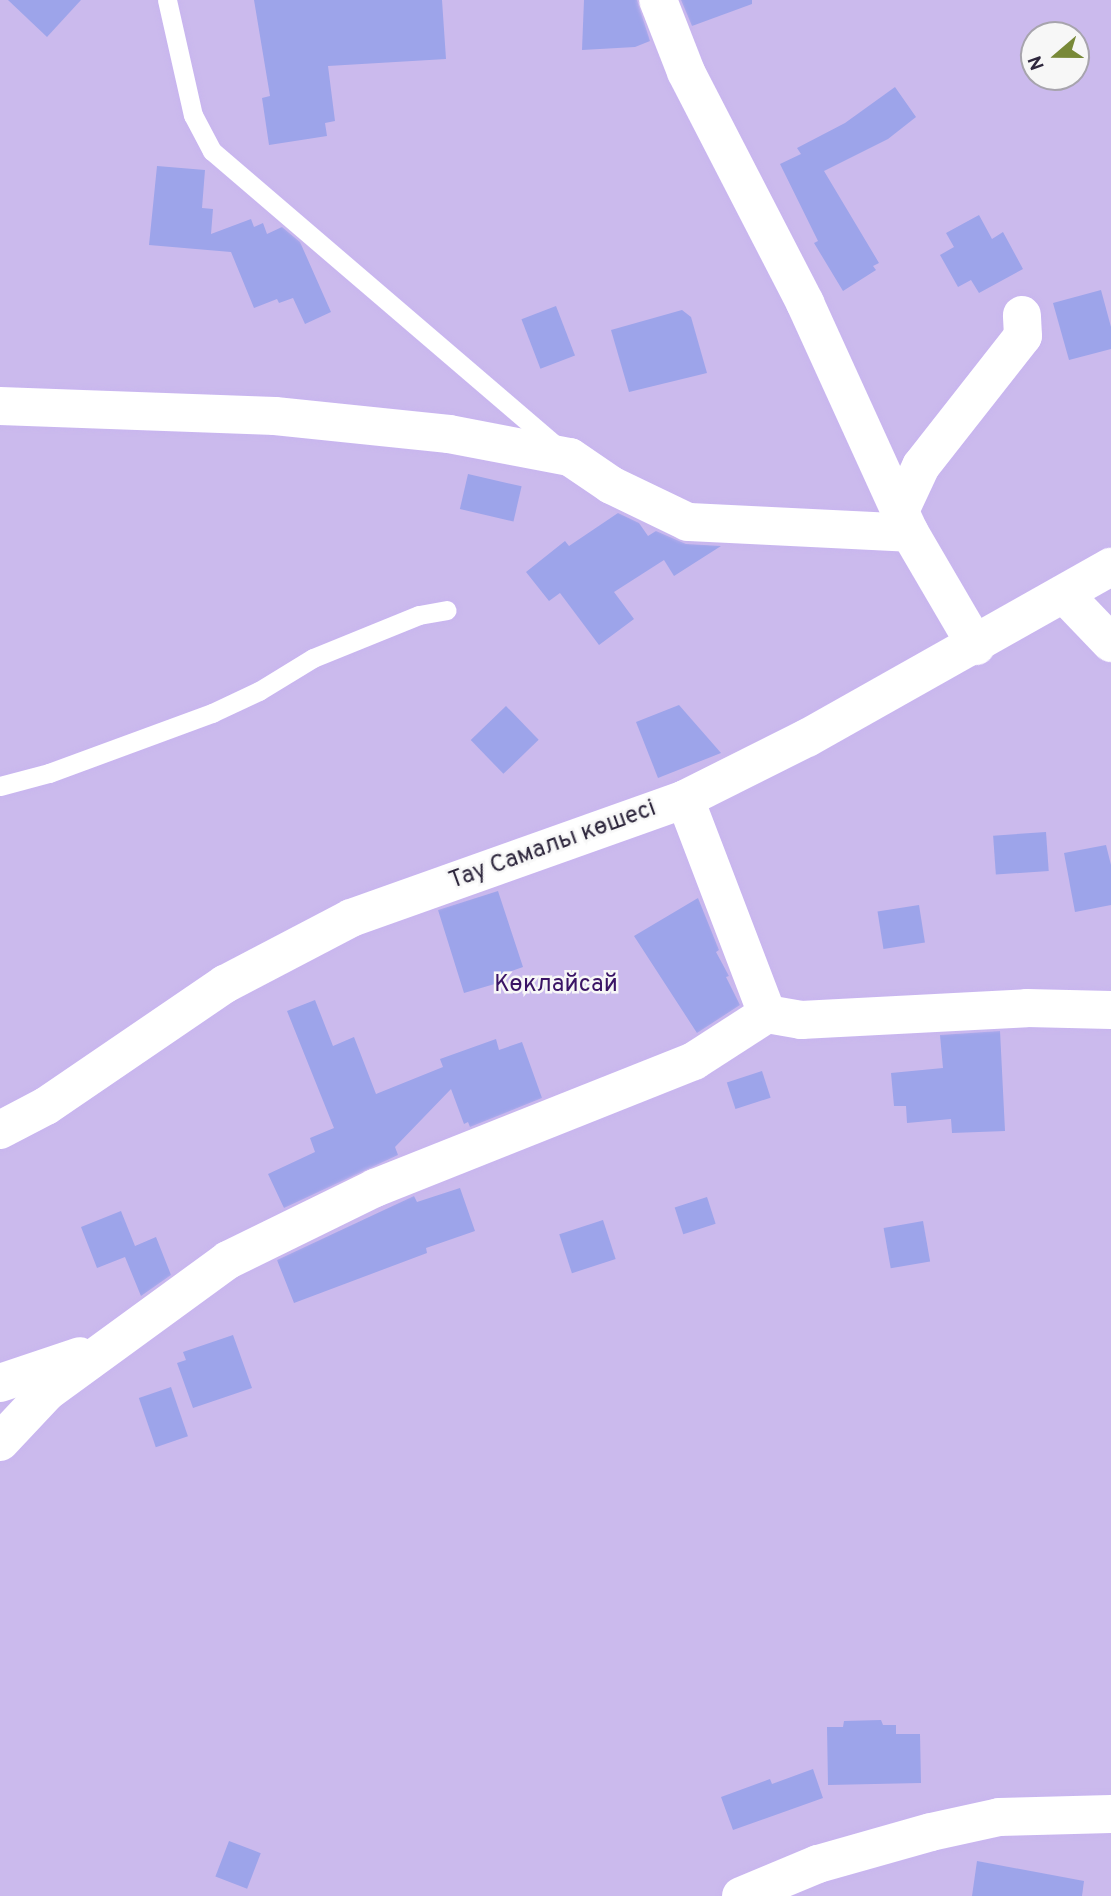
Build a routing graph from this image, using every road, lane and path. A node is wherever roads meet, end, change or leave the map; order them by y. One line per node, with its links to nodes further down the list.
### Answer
1 (167, 0): 5 (lane)
2 (659, 0): 6 (street)
3 (1022, 315): 6 (street)
4 (0, 406): 5 (street)
5 (570, 457): 6 (street)
6 (905, 522): 11 (street)
7 (1111, 567): 8 (street, Тау Самалы көшесі)
8 (1064, 594): 10 (street); 11 (street, Тау Самалы көшесі)
9 (447, 610): 12 (lane)
10 (1111, 643)
11 (976, 646): 13 (street, Тау Самалы көшесі)
12 (0, 786)
13 (685, 799): 15 (street); 16 (street, Тау Самалы көшесі)
14 (1111, 1010): 15 (street)
15 (767, 1014): 17 (street)
16 (0, 1130)
17 (108, 1347): 18 (street); 19 (street)
18 (0, 1383)
19 (0, 1442)
20 (1111, 1814): 21 (street)
21 (741, 1896)

